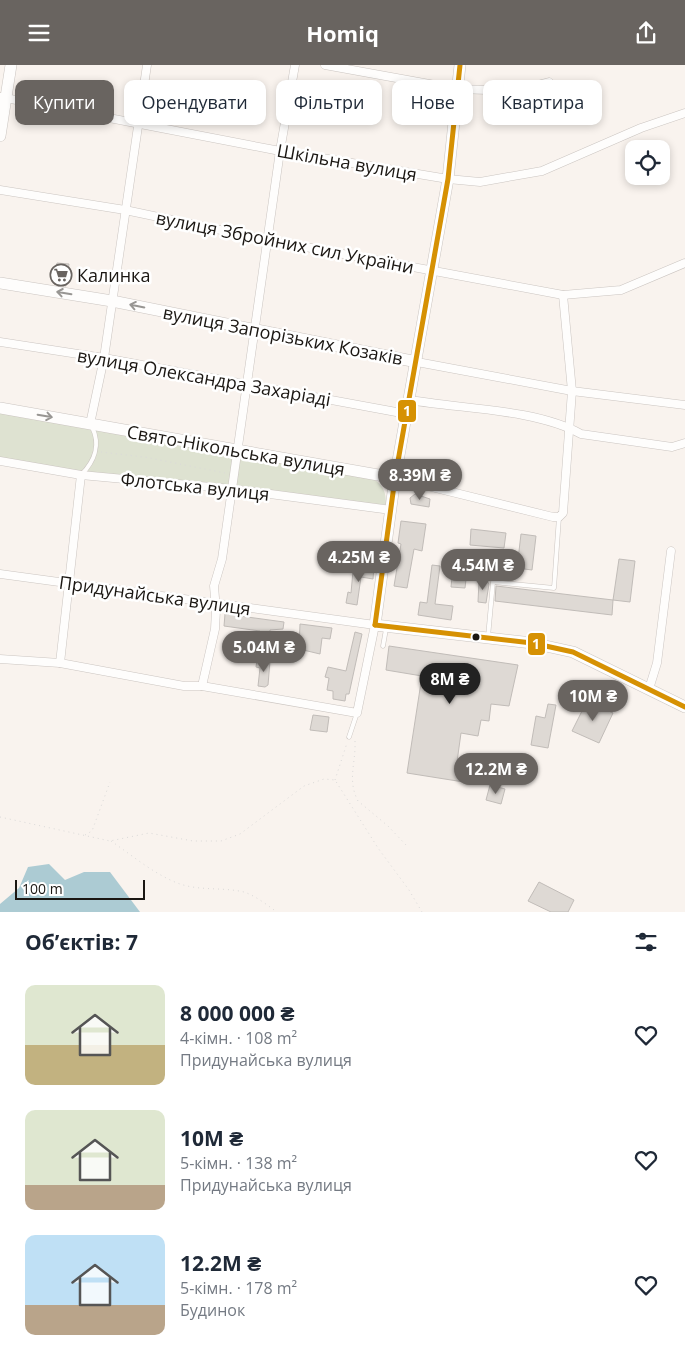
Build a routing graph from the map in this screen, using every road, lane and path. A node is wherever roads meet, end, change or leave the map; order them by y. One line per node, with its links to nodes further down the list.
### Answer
1 (11, 65): 9 (main road)
2 (147, 65): 6 (street)
3 (295, 65): 15 (street)
4 (326, 65): 7 (street)
5 (460, 65): 8 (main road)
6 (145, 80)
7 (408, 80)
8 (458, 80)
9 (3, 98): 11 (street, Шкільна вулиця); 14 (main road)
10 (685, 113): 16 (street, Шкільна вулиця)
11 (124, 122)
12 (138, 125): 15 (street, Шкільна вулиця); 18 (street)
13 (453, 125): 16 (main road)
14 (0, 136)
15 (280, 151): 16 (street, Шкільна вулиця); 19 (street)
16 (448, 179): 21 (main road)
17 (0, 190): 18 (street, вулиця Збройних сил України)
18 (125, 210): 19 (street, вулиця Збройних сил України); 24 (street)
19 (268, 240): 21 (street, вулиця Збройних сил України); 25 (street)
20 (685, 263): 23 (street, вулиця Збройних сил України)
21 (432, 271): 23 (street, вулиця Збройних сил України); 28 (main road)
22 (0, 283): 24 (main road, вулиця Запорізьких Козаків, one-way to 22)
23 (563, 295): 30 (street)
24 (112, 301): 25 (main road, вулиця Запорізьких Козаків, one-way to 24); 27 (street)
25 (254, 329): 28 (main road, вулиця Запорізьких Козаків); 29 (street)
26 (0, 342): 27 (street, вулиця Олександра Захаріаді)
27 (104, 358): 29 (street, вулиця Олександра Захаріаді); 35 (street)
28 (417, 362): 30 (street, вулиця Запорізьких Козаків); 31 (main road)
29 (246, 385): 34 (street, вулиця Олександра Захаріаді); 39 (street)
30 (572, 391): 32 (street, вулиця Запорізьких Козаків); 36 (street)
31 (410, 400): 34 (main road); 36 (street)
32 (685, 405)
33 (0, 408): 35 (main road, Свято-Нікольська вулиця, one-way to 35)
34 (407, 414): 43 (main road)
35 (90, 424): 38 (lane); 39 (main road, Свято-Нікольська вулиця)
36 (570, 428): 37 (street); 46 (street)
37 (685, 443)
38 (95, 451): 41 (lane); 42 (path)
39 (237, 451): 42 (street); 43 (main road, Свято-Нікольська вулиця)
40 (0, 461): 41 (street, Флотська вулиця)
41 (81, 475): 44 (street, Флотська вулиця); 49 (street)
42 (234, 475): 44 (street)
43 (395, 478): 45 (main road); 46 (street, Свято-Нікольська вулиця)
44 (232, 489): 45 (street, Флотська вулиця); 50 (street)
45 (391, 510): 51 (main road)
46 (559, 517): 52 (lane)
47 (671, 551): 57 (street)
48 (0, 574): 49 (street, Придунайська вулиця)
49 (70, 584): 50 (street, Придунайська вулиця); 55 (street)
50 (215, 602): 51 (street, Придунайська вулиця); 56 (street)
51 (381, 626): 52 (main road, Придунайська вулиця); 53 (lane); 59 (street)
52 (487, 639): 57 (main road, Придунайська вулиця)
53 (383, 646)
54 (0, 659): 55 (street)
55 (60, 663): 56 (street)
56 (202, 686): 59 (street)
57 (649, 689): 58 (main road, Придунайська вулиця)
58 (685, 707)
59 (357, 713): 60 (lane)
60 (352, 729): 61 (lane); 67 (path)
61 (349, 737): 62 (path)
62 (335, 780): 66 (path); 69 (path)
63 (110, 782): 65 (path)
64 (0, 817): 65 (path)
65 (85, 835): 66 (path)
66 (110, 841): 68 (path)
67 (406, 845)
68 (277, 912)
69 (422, 912)

